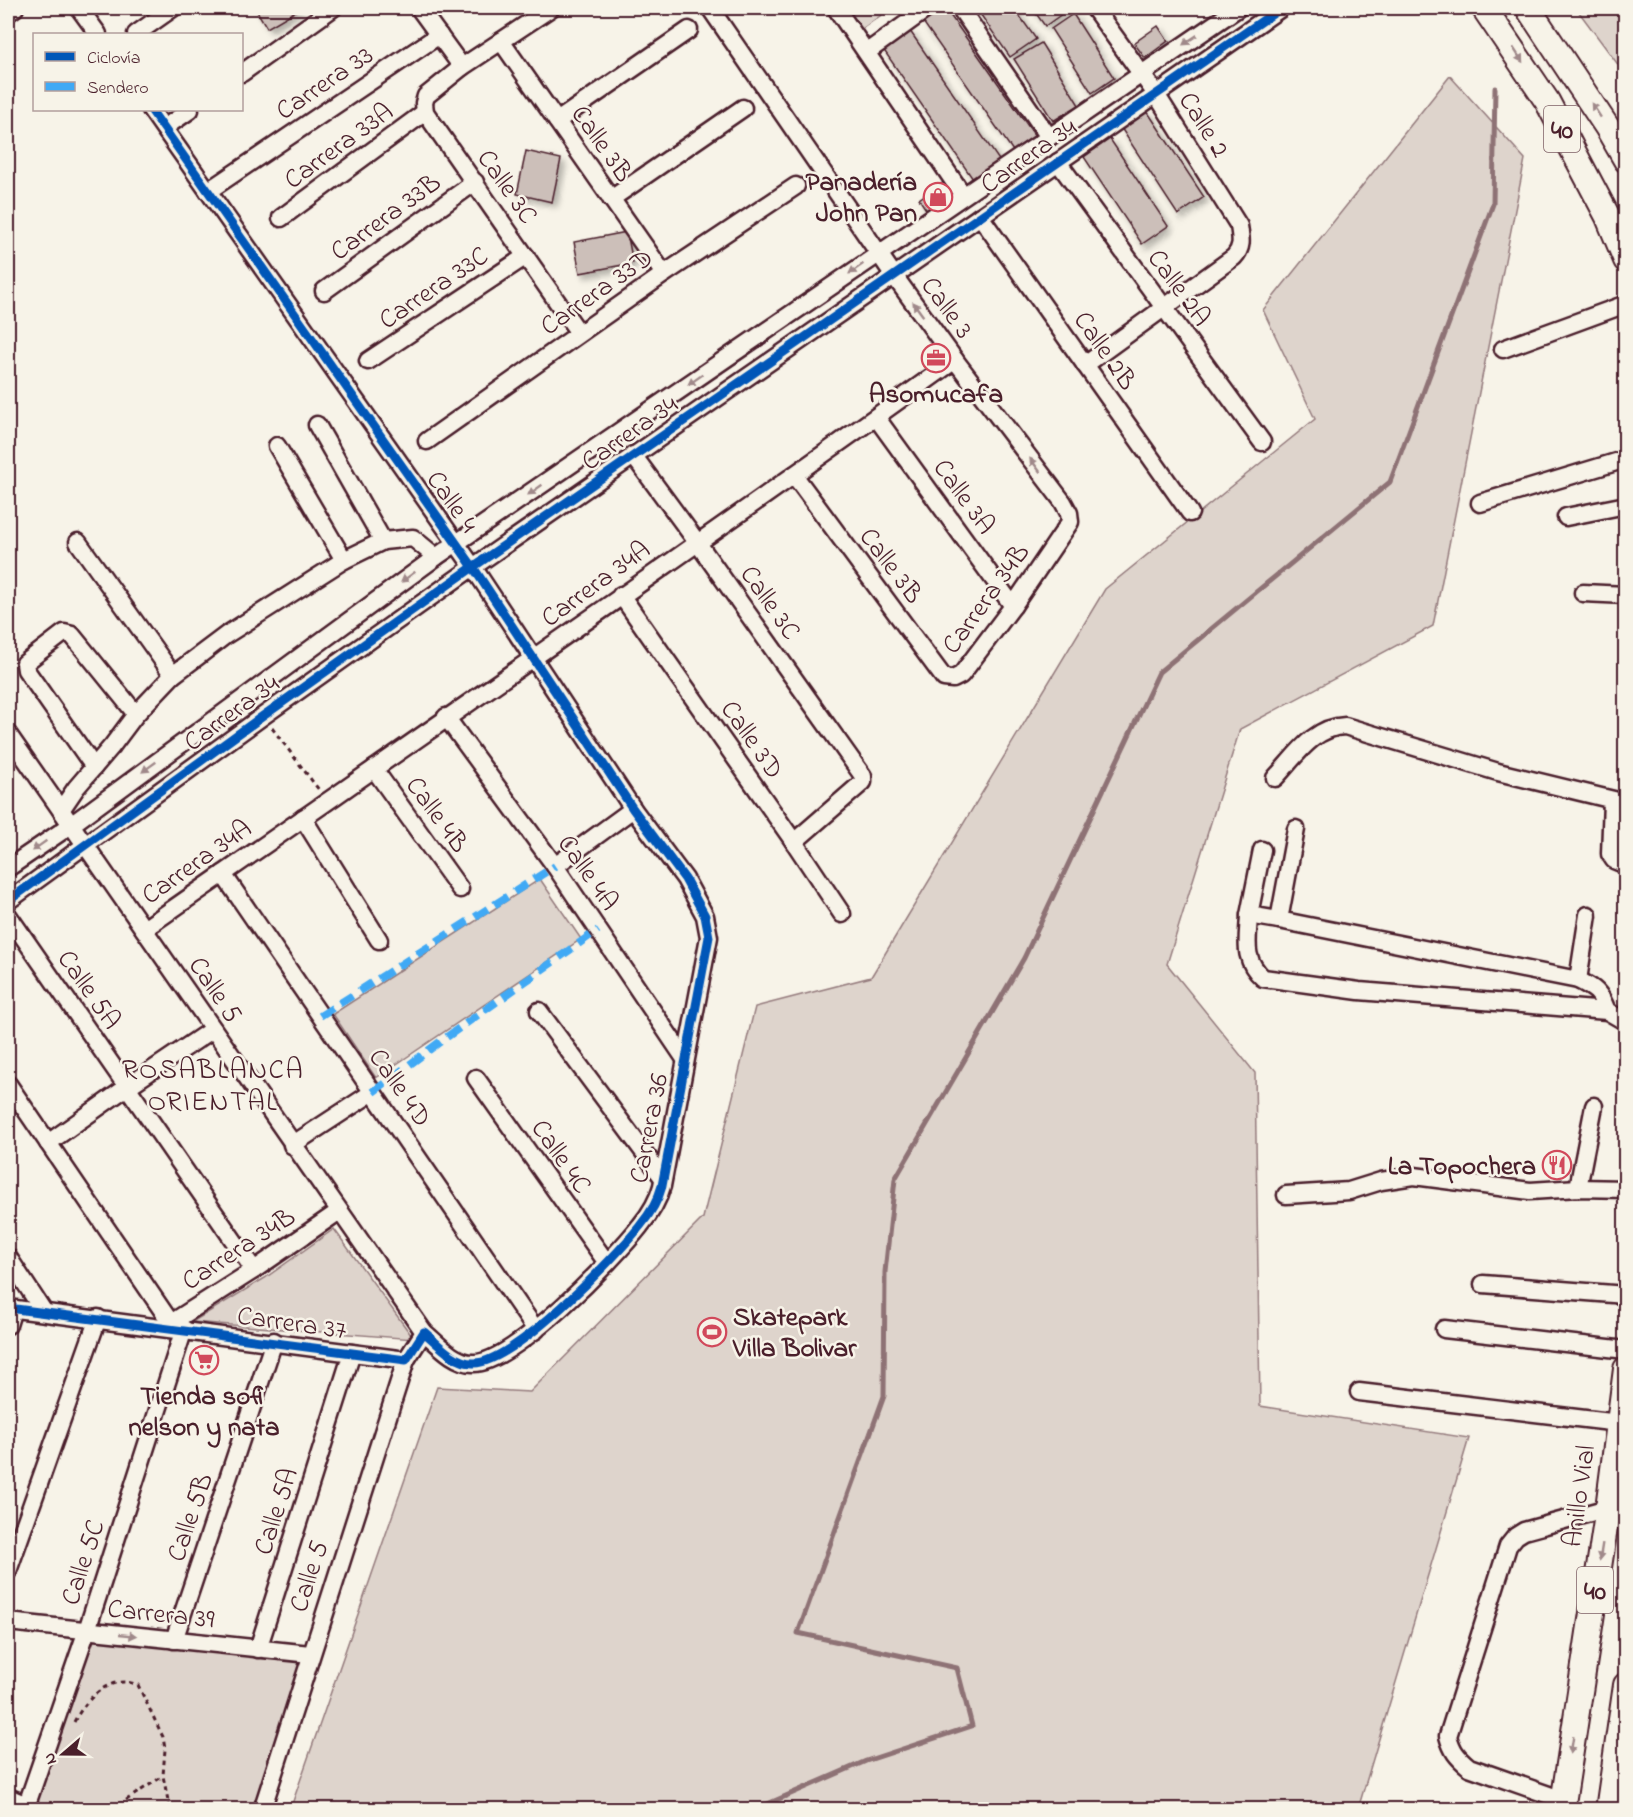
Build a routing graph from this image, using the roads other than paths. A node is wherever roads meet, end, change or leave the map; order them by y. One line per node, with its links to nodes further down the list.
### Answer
1 (15, 8): 16 (street)
2 (79, 8): 18 (street)
3 (173, 8): 19 (street)
4 (333, 8): 24 (street)
5 (419, 8): 20 (street)
6 (551, 8): 21 (street, Carrera 33A)
7 (710, 8): 43 (street, Calle 3)
8 (836, 8): 22 (street)
9 (928, 8): 22 (street)
10 (960, 8): 33 (street)
11 (1094, 8): 25 (street, Calle 2)
12 (1238, 8): 25 (street, Carrera 34, one-way to 25)
13 (1281, 8): 26 (street, Carrera 34)
14 (1484, 8): 45 (highway, 40, one-way to 45)
15 (1528, 8): 34 (highway, 40, one-way to 15)
16 (8, 13)
17 (689, 30): 31 (street)
18 (97, 33)
19 (137, 33)
20 (439, 35): 23 (street); 38 (street, Carrera 33)
21 (501, 41): 23 (street, Carrera 33A); 31 (street, Calle 3B)
22 (867, 52): 39 (street)
23 (462, 67): 27 (street, Carrera 33A)
24 (243, 72)
25 (1141, 74): 26 (street, Calle 2); 33 (street, Carrera 34)
26 (1156, 94): 35 (street, Carrera 34); 50 (street, Calle 2)
27 (426, 104): 36 (street, Calle 3C); 42 (street, Carrera 33A)
28 (743, 108): 40 (street)
29 (151, 111): 32 (street, Calle 4)
30 (189, 111): 32 (street)
31 (557, 121): 40 (street, Calle 3B)
32 (164, 129): 38 (street, Calle 4)
33 (1049, 137): 39 (street, Carrera 34)
34 (1626, 160)
35 (1058, 162): 41 (street, Carrera 34); 50 (street, Calle 2A)
36 (475, 182): 44 (street, Calle 3C); 48 (street, Carrera 33B)
37 (796, 186): 46 (street, Carrera 33D)
38 (208, 191): 72 (street, Calle 4)
39 (963, 195): 43 (street, Carrera 34)
40 (612, 199): 46 (street, Calle 3B)
41 (980, 216): 47 (street, Carrera 34); 55 (street, Calle 2B)
42 (281, 218)
43 (880, 253): 47 (street, Calle 3); 72 (street, Carrera 34, one-way to 72)
44 (526, 256): 51 (street, Calle 3C); 54 (street, Carrera 33C)
45 (1626, 260)
46 (664, 274): 51 (street, Carrera 33D)
47 (895, 277): 53 (street, Calle 3, one-way to 47); 61 (street, Carrera 34)
48 (324, 291)
49 (1626, 304): 52 (street)
50 (1164, 308): 55 (street); 59 (street, Calle 2A)
51 (579, 333): 58 (street, Carrera 33D)
52 (1503, 349)
53 (955, 360): 56 (street, Carrera 34A); 66 (street, Calle 3, one-way to 53)
54 (368, 361)
55 (1085, 365): 67 (street, Calle 2B)
56 (876, 417): 63 (street, Carrera 34A); 79 (street, Calle 3A)
57 (317, 425): 69 (street)
58 (426, 441)
59 (1262, 442)
60 (277, 446): 74 (street)
61 (633, 455): 71 (street, Calle 3C); 75 (street, Carrera 34)
62 (1626, 459): 64 (street)
63 (794, 475): 71 (street, Carrera 34A); 82 (street, Calle 3B)
64 (1480, 503)
65 (1626, 505): 68 (street)
66 (1069, 513): 79 (street, Carrera 34B)
67 (1190, 513)
68 (1566, 517)
69 (383, 541): 73 (street); 74 (street)
70 (78, 542): 81 (street)
71 (697, 542): 77 (street, Carrera 34A); 95 (street, Calle 3C)
72 (456, 544): 73 (street, Carrera 34); 75 (street, Calle 4)
73 (436, 557): 93 (street, Carrera 34, one-way to 93)
74 (344, 560): 81 (street)
75 (473, 567): 80 (street, Calle 4); 96 (street, Carrera 34)
76 (1583, 593): 78 (street)
77 (621, 595): 80 (street, Carrera 34A); 95 (street, Calle 3D)
78 (1626, 595)
79 (1013, 606): 82 (street, Carrera 34B)
80 (533, 659): 84 (street, Carrera 34A); 90 (street, Calle 4)
81 (173, 675): 83 (street)
82 (953, 679)
83 (136, 714): 86 (street); 86 (street)
84 (446, 717): 87 (street, Carrera 34A); 99 (street, Calle 4A)
85 (8, 734): 91 (street, Calle 5)
86 (94, 767): 91 (street)
87 (374, 769): 92 (street, Carrera 34A); 102 (street, Calle 4B)
88 (1275, 778): 89 (street)
89 (1619, 802): 98 (street)
90 (633, 809): 99 (street); 109 (street, Calle 4)
91 (61, 810): 93 (street, Calle 5)
92 (303, 818): 101 (street, Carrera 34A); 111 (street)
93 (71, 825): 96 (street, Calle 5); 100 (street, Carrera 34, one-way to 100)
94 (1296, 829): 108 (street)
95 (794, 842): 104 (street, Calle 3D)
96 (85, 846): 103 (street, Carrera 34); 110 (street, Calle 5)
97 (1262, 850): 106 (street)
98 (1626, 865)
99 (555, 866): 117 (street, Calle 4A)
100 (8, 868)
101 (223, 874): 110 (street, Carrera 34A); 121 (street, Calle 4D)
102 (460, 889)
103 (8, 901)
104 (842, 914)
105 (8, 915): 120 (street, Calle 5A)
106 (1249, 915): 108 (street); 114 (street)
107 (1588, 915): 112 (street)
108 (1279, 920): 112 (street)
109 (707, 925): 117 (street, Carrera 36)
110 (144, 929): 116 (street, Calle 5)
111 (379, 940)
112 (1578, 980): 114 (street)
113 (539, 1011): 125 (street)
114 (1607, 1011): 115 (street)
115 (1626, 1022)
116 (213, 1029): 120 (street); 124 (street, Calle 5)
117 (685, 1059): 125 (street, Carrera 36)
118 (476, 1078): 131 (street, Calle 4C)
119 (8, 1083): 123 (street)
120 (126, 1087): 123 (street); 132 (street, Calle 5A)
121 (373, 1092): 124 (street); 141 (street, Calle 4D)
122 (1594, 1106): 126 (street)
123 (48, 1143): 139 (street)
124 (292, 1145): 129 (street, Calle 5)
125 (663, 1178): 131 (street, Carrera 36)
126 (1578, 1188): 127 (street); 128 (street)
127 (1626, 1189)
128 (1286, 1195)
129 (338, 1212): 132 (street, Carrera 34B); 142 (street, Calle 5)
130 (8, 1257): 136 (street)
131 (607, 1263): 141 (street, Carrera 36)
132 (254, 1270): 139 (street, Carrera 34B)
133 (1483, 1284): 134 (street)
134 (1626, 1294)
135 (10, 1308): 136 (street, Carrera 37); 138 (street)
136 (44, 1312): 137 (street, Carrera 37)
137 (98, 1318): 139 (street, Carrera 37); 151 (street)
138 (8, 1325)
139 (175, 1327): 143 (street, Carrera 37); 153 (street, Calle 5C)
140 (1444, 1329): 144 (street)
141 (536, 1330): 142 (street)
142 (424, 1332): 146 (street)
143 (274, 1341): 145 (street, Carrera 37); 154 (street, Calle 5B)
144 (1626, 1350)
145 (352, 1353): 146 (street, Carrera 37); 155 (street, Calle 5A)
146 (406, 1360): 156 (street, Calle 5)
147 (1626, 1369): 149 (highway, Anillo Vial / 40)
148 (1359, 1392): 149 (street)
149 (1619, 1423): 150 (highway, Anillo Vial / 40)
150 (1608, 1508): 160 (highway, Anillo Vial / 40, one-way to 160); 160 (street)
151 (8, 1571)
152 (8, 1622): 153 (street, Carrera 39)
153 (87, 1630): 154 (street, Carrera 39, one-way to 154); 161 (street, Calle 5C)
154 (174, 1640): 155 (street, Carrera 39)
155 (258, 1649): 156 (street, Carrera 39)
156 (310, 1654): 162 (street, Calle 5)
157 (1626, 1685): 158 (highway)
158 (1622, 1744): 163 (highway)
159 (8, 1797): 161 (street)
160 (1563, 1805)
161 (26, 1807)
162 (262, 1809)
163 (1608, 1809)

